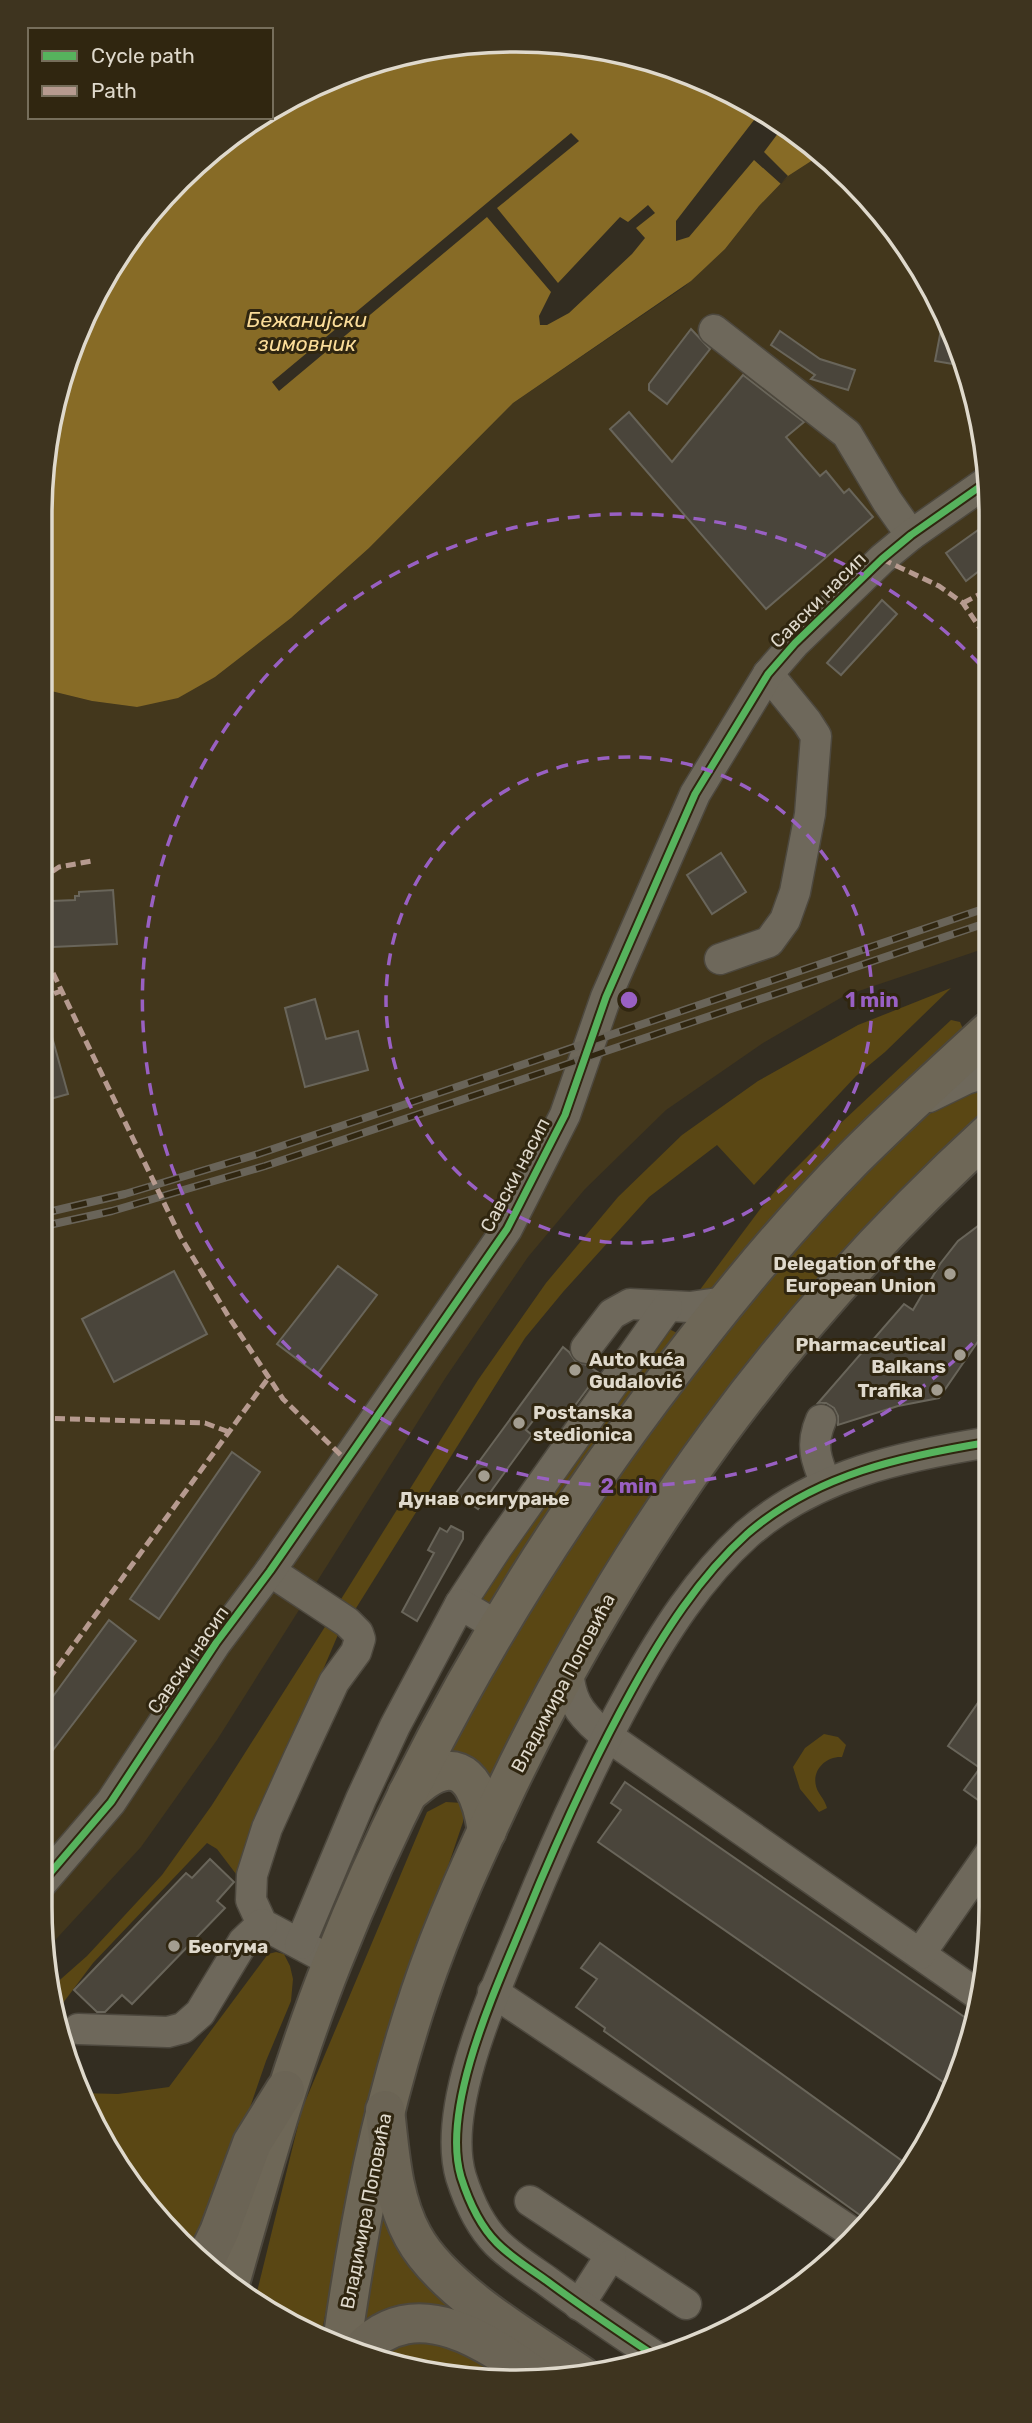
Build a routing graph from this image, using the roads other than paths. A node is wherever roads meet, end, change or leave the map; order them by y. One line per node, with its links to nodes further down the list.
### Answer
1 (714, 330): 3 (street)
2 (979, 487): 3 (street, Савски насип)
3 (911, 535): 4 (street, Савски насип)
4 (768, 674): 5 (street); 18 (street, Савски насип)
5 (720, 960)
6 (979, 1040): 8 (main road)
7 (979, 1075): 8 (street)
8 (903, 1111): 12 (main road)
9 (979, 1142): 11 (main road, Владимира Поповића)
10 (979, 1159): 11 (main road)
11 (935, 1181): 21 (main road, Владимира Поповића)
12 (725, 1302): 13 (street); 20 (main road)
13 (667, 1307): 14 (street); 19 (street)
14 (586, 1348)
15 (821, 1420): 17 (street)
16 (979, 1444): 17 (street)
17 (827, 1483): 22 (street)
18 (270, 1572): 27 (street, Савски насип); 28 (street)
19 (460, 1604): 20 (street); 29 (street)
20 (497, 1626): 24 (main road)
21 (568, 1669): 22 (street); 23 (main road, Владимира Поповића)
22 (603, 1733): 23 (street); 30 (street); 33 (street)
23 (527, 1747): 25 (main road, Владимира Поповића)
24 (407, 1794): 25 (main road); 31 (main road)
25 (486, 1831): 36 (main road, Владимира Поповића)
26 (979, 1869): 30 (street)
27 (52, 1871)
28 (262, 1924): 29 (street); 34 (street)
29 (300, 1944): 31 (street)
30 (920, 1954): 32 (street)
31 (333, 1962): 35 (main road)
32 (972, 1991)
33 (494, 1992): 38 (street); 43 (street)
34 (78, 2029)
35 (285, 2090): 39 (highway); 41 (main road)
36 (385, 2110): 44 (main road, Владимира Поповића); 47 (highway)
37 (530, 2201): 40 (street)
38 (849, 2230)
39 (209, 2254)
40 (611, 2255): 42 (street); 43 (street)
41 (233, 2274)
42 (686, 2304)
43 (579, 2305): 46 (street)
44 (343, 2337)
45 (366, 2346): 48 (highway)
46 (648, 2351)
47 (570, 2368)
48 (526, 2370)

